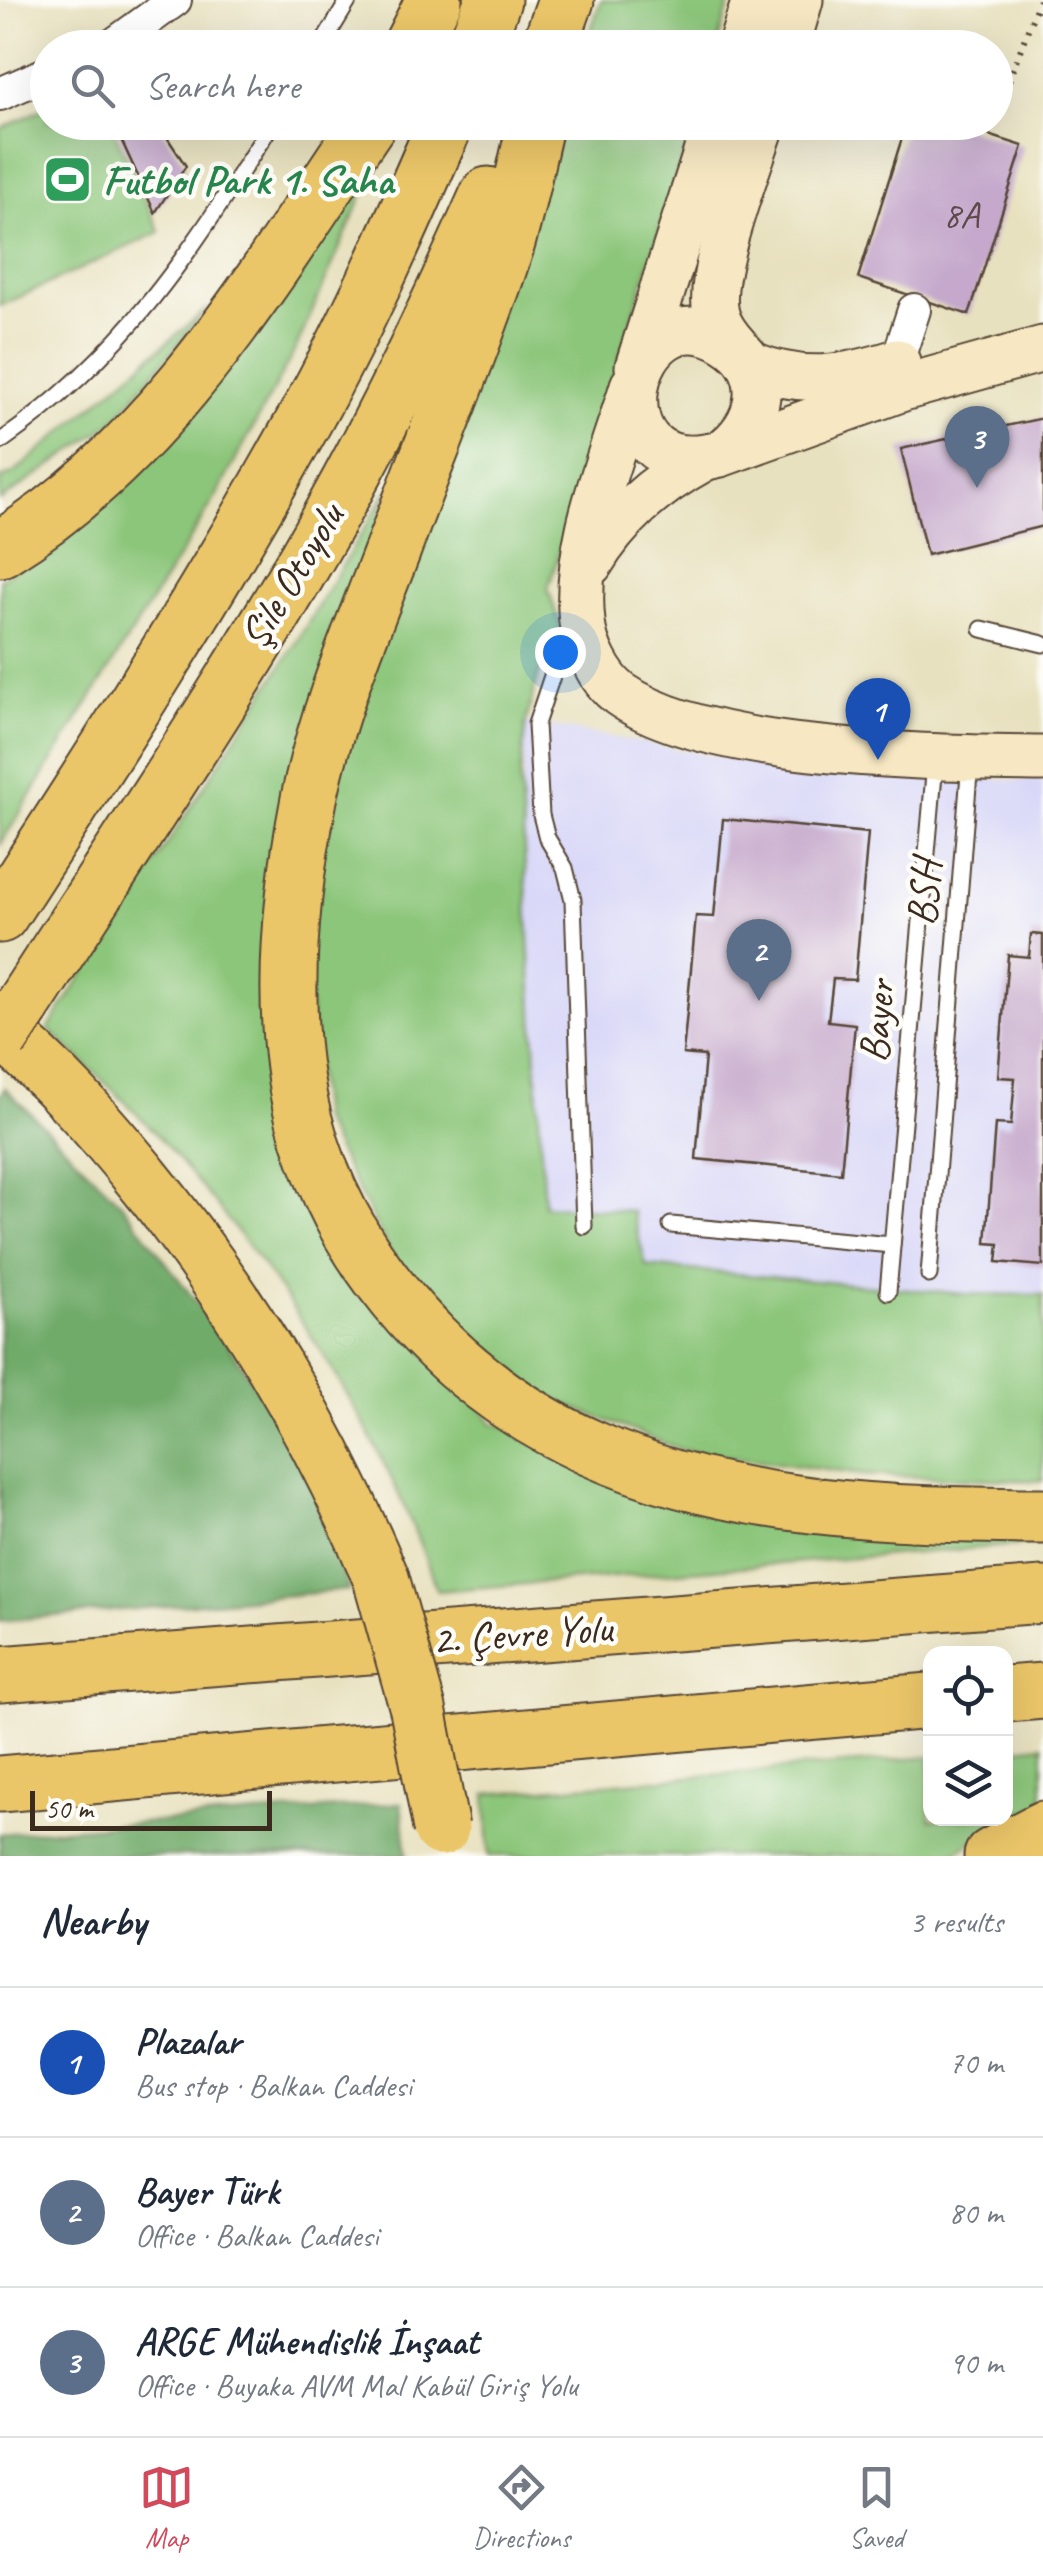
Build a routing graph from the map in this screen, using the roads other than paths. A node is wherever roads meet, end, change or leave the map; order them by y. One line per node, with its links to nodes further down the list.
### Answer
1 (175, 0): 7 (street)
2 (349, 0): 8 (lane)
3 (434, 0): 9 (highway)
4 (493, 0): 10 (highway)
5 (755, 0): 11 (street)
6 (800, 0): 12 (street)
7 (134, 30)
8 (331, 30)
9 (419, 30)
10 (482, 30)
11 (746, 30)
12 (791, 30)
13 (30, 82): 14 (street)
14 (0, 94)
15 (261, 140): 28 (lane)
16 (358, 140): 30 (highway)
17 (438, 140): 37 (highway, Şile Otoyolu)
18 (511, 140): 38 (highway, Şile Otoyolu)
19 (532, 140): 44 (highway)
20 (710, 140): 27 (street)
21 (757, 140): 25 (street)
22 (914, 310): 26 (street)
23 (1043, 325): 26 (street)
24 (1043, 350): 29 (street)
25 (743, 355): 26 (street); 27 (street); 29 (street)
26 (897, 362)
27 (636, 377): 29 (street); 31 (street)
28 (0, 442)
29 (711, 456): 31 (street)
30 (0, 548)
31 (582, 577): 34 (street)
32 (982, 629): 33 (lane)
33 (1043, 644)
34 (592, 658): 35 (street); 40 (lane)
35 (953, 757): 36 (street); 41 (lane, Bayer); 42 (lane, BSH)
36 (1043, 759)
37 (0, 915)
38 (7, 1025): 52 (highway, bridge)
39 (671, 1225): 41 (lane)
40 (584, 1226)
41 (892, 1245): 43 (lane, Bayer)
42 (928, 1274)
43 (888, 1292)
44 (1043, 1516)
45 (1043, 1594): 46 (highway, 2. Çevre Yolu)
46 (0, 1674)
47 (1043, 1691): 48 (highway)
48 (1013, 1693)
49 (923, 1702): 50 (highway)
50 (0, 1784)
51 (1043, 1828): 53 (highway)
52 (441, 1842)
53 (992, 1856)

